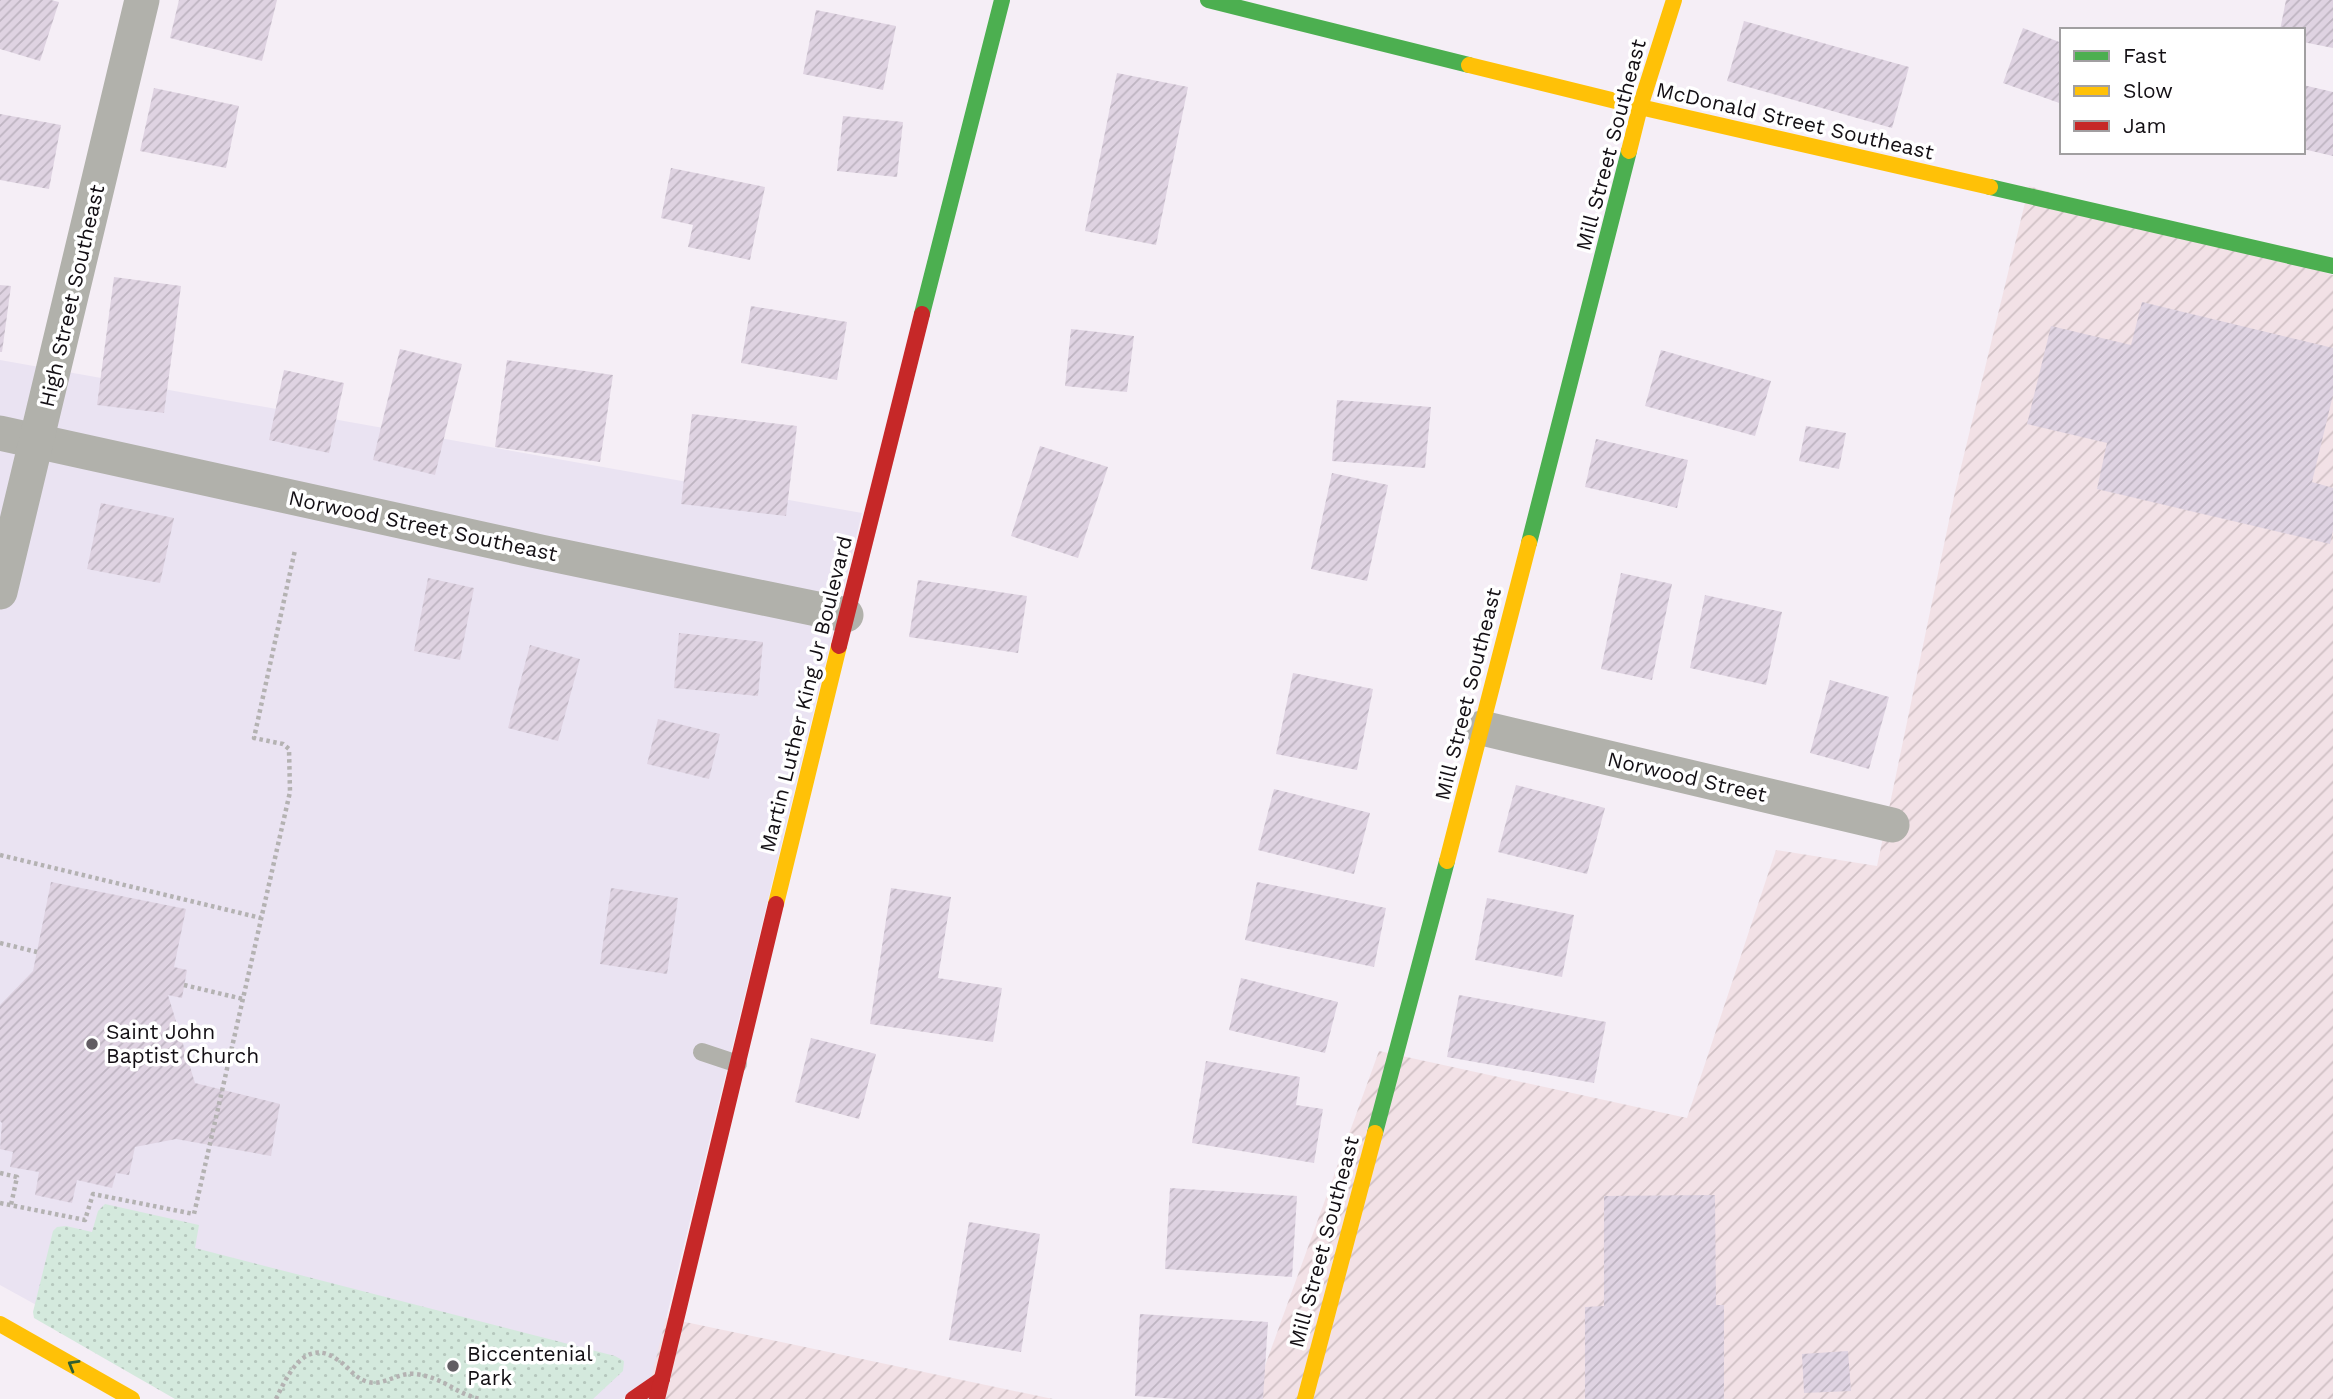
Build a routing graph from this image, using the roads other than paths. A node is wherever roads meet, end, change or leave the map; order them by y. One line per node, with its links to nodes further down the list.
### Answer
1 (142, 0): 8 (street, High Street Southeast)
2 (1002, 0): 10 (main road, Martin Luther King Jr Boulevard)
3 (1208, 0): 5 (main road, McDonald Street Southeast)
4 (1674, 0): 5 (main road, Mill Street Southeast)
5 (1640, 107): 6 (main road, McDonald Street Southeast); 11 (main road, Mill Street Southeast)
6 (2333, 265)
7 (0, 433): 8 (street, Norwood Street Southeast)
8 (38, 442): 9 (street, High Street Southeast); 10 (street, Norwood Street Southeast)
9 (0, 592)
10 (846, 615): 14 (main road, Martin Luther King Jr Boulevard)
11 (1482, 728): 12 (street, Norwood Street); 20 (main road, Mill Street Southeast)
12 (1892, 825)
13 (702, 1052): 14 (lane)
14 (738, 1063): 16 (main road, Martin Luther King Jr Boulevard)
15 (0, 1324): 17 (main road, one-way to 15)
16 (662, 1380): 18 (main road); 19 (main road, Martin Luther King Jr Boulevard)
17 (132, 1399)
18 (633, 1399)
19 (657, 1399)
20 (1305, 1399)

